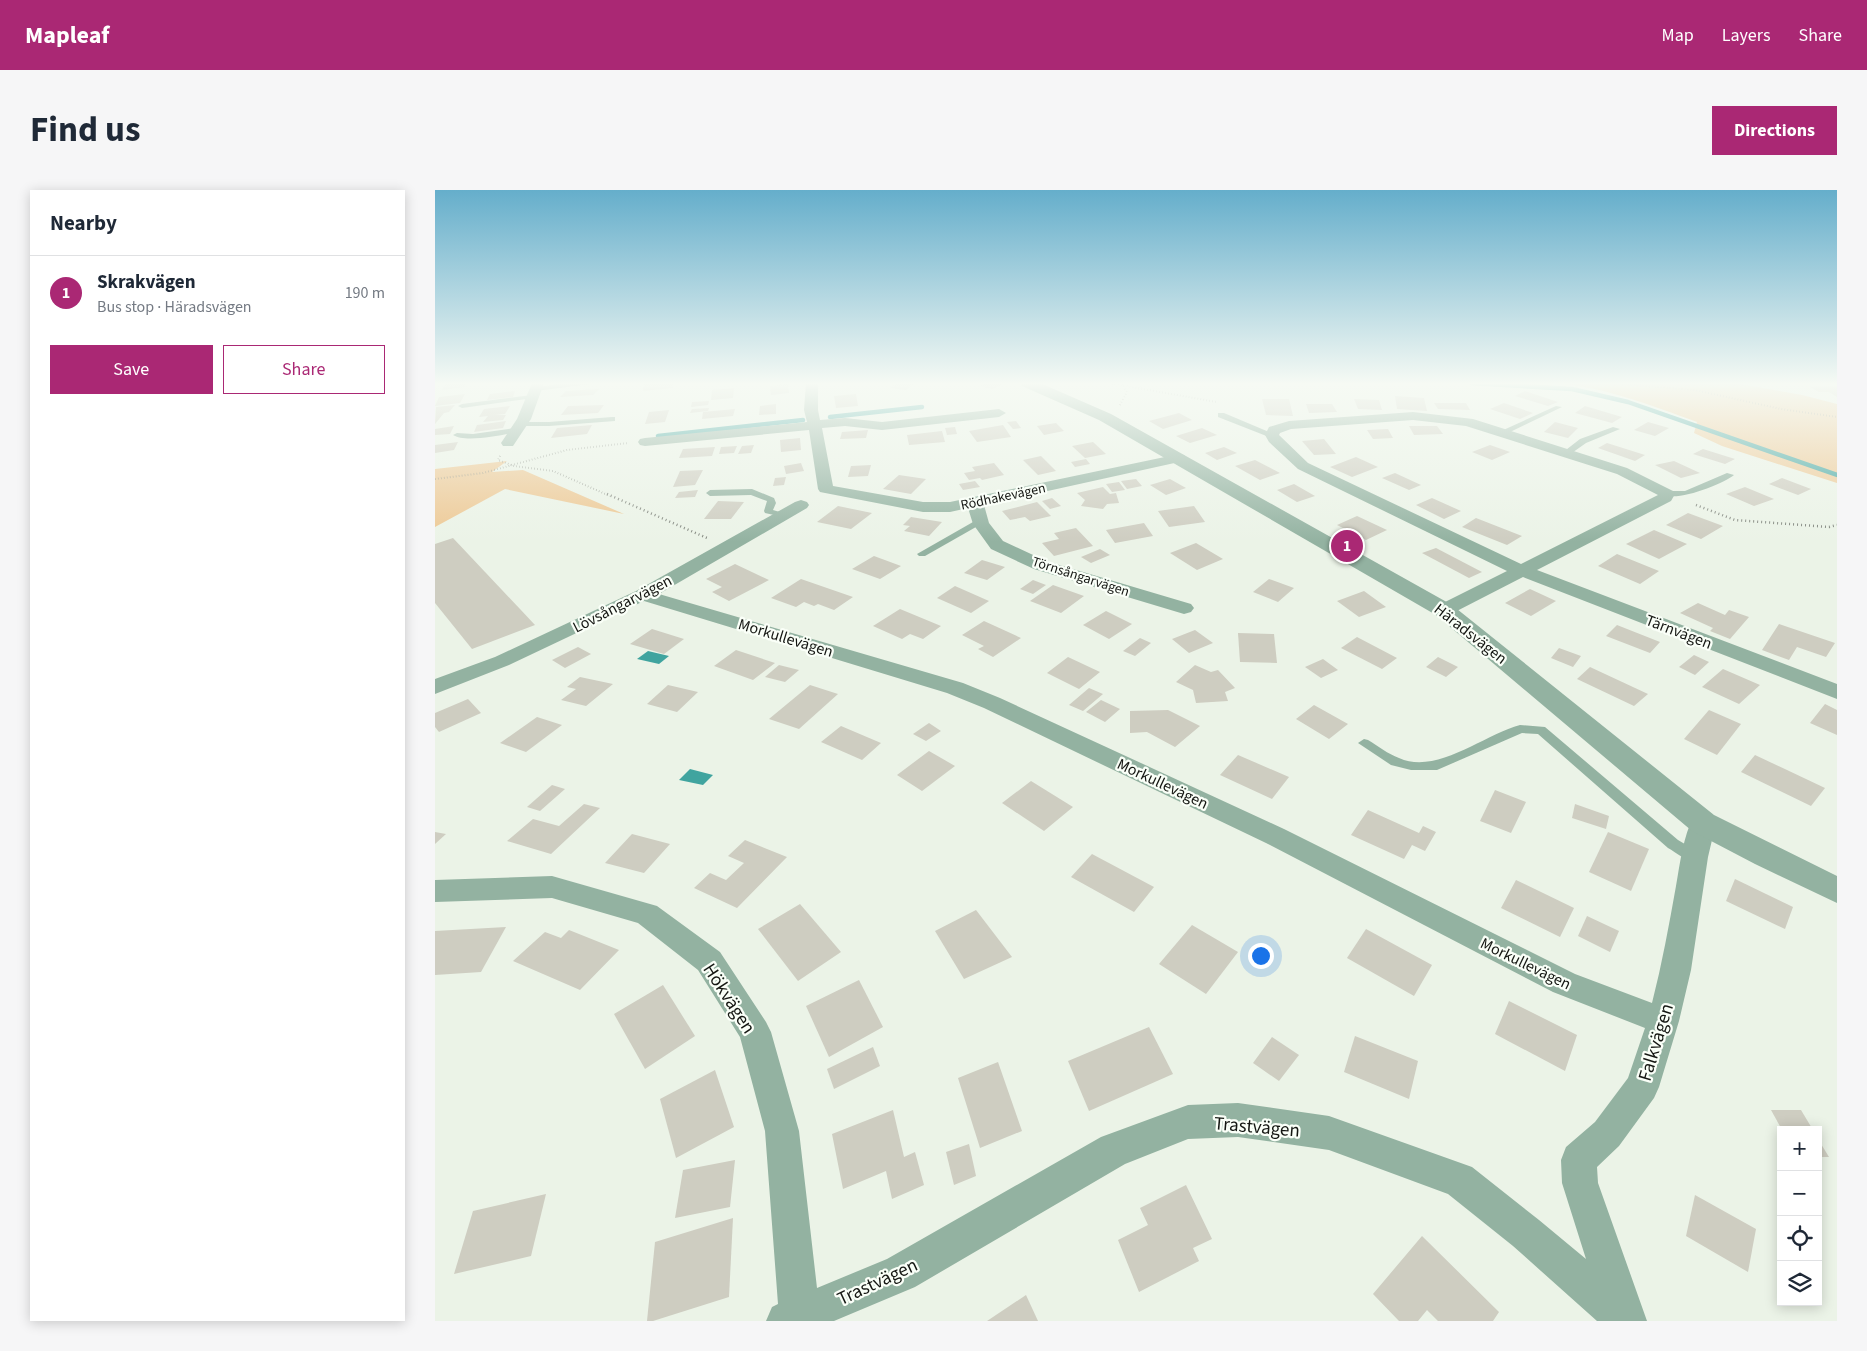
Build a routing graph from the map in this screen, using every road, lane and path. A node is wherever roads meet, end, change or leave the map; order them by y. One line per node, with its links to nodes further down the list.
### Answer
1 (511, 436): 11 (path)
2 (704, 436): 8 (street)
3 (817, 436): 16 (street, Rödhakevägen)
4 (1139, 436): 10 (street, Häradsvägen)
5 (1273, 436): 23 (street, Tärnvägen)
6 (1514, 436): 9 (street)
7 (1597, 436): 9 (lane)
8 (645, 442): 11 (path)
9 (1566, 453): 15 (street)
10 (1179, 458): 16 (street, Rödhakevägen); 26 (street, Häradsvägen)
11 (514, 466): 13 (path); 21 (path)
12 (1730, 475): 15 (lane)
13 (435, 479)
14 (710, 493): 18 (lane)
15 (1667, 494): 20 (path); 23 (street)
16 (975, 503): 19 (street, Törnsångarvägen)
17 (801, 504): 18 (street, Lövsångarvägen)
18 (780, 515): 21 (street, Lövsångarvägen)
19 (981, 521): 22 (lane); 25 (street, Törnsångarvägen)
20 (1837, 526)
21 (727, 546): 24 (street, Lövsångarvägen)
22 (922, 554)
23 (1520, 570): 26 (street); 28 (street, Tärnvägen)
24 (643, 595): 27 (street, Lövsångarvägen); 34 (street, Morkullevägen)
25 (1184, 608)
26 (1445, 610): 30 (street, Häradsvägen)
27 (435, 687)
28 (1837, 692)
29 (1364, 743): 31 (lane)
30 (1703, 823): 31 (street, Falkvägen); 32 (street, Häradsvägen)
31 (1695, 857): 34 (street, Falkvägen)
32 (1837, 890)
33 (435, 892): 35 (street, Hökvägen)
34 (1663, 1021): 36 (street, Falkvägen)
35 (795, 1319): 36 (street, Trastvägen)
36 (1626, 1320)

